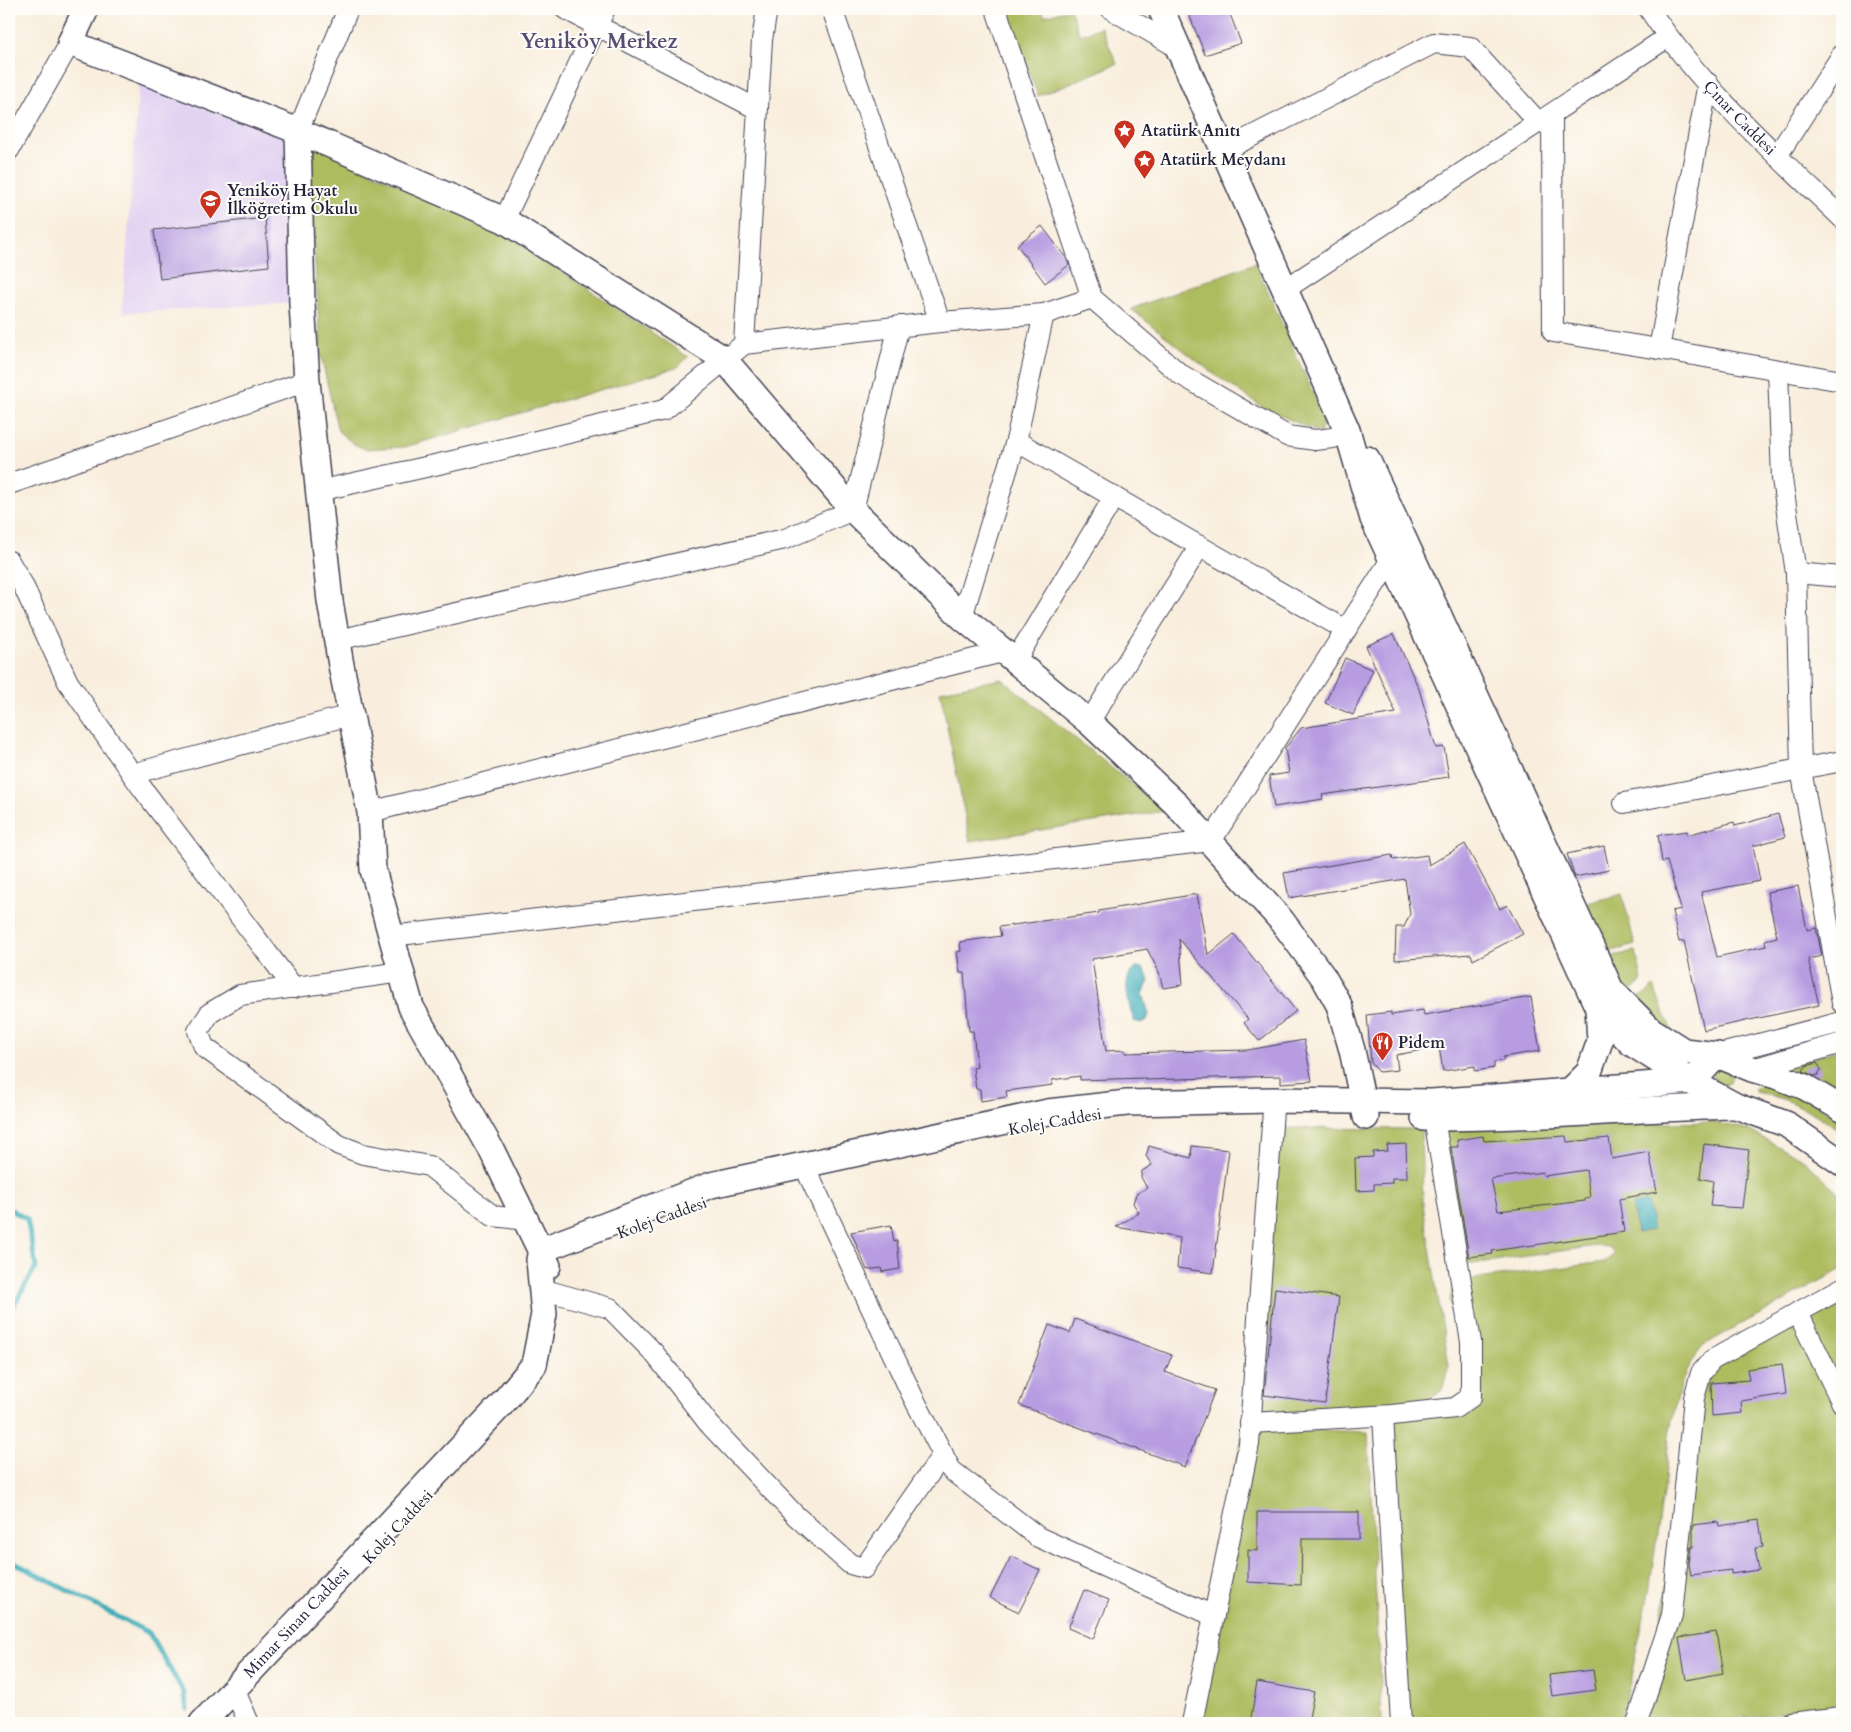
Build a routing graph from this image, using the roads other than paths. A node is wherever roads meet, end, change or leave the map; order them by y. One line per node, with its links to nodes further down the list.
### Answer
1 (86, 9): 12 (street)
2 (348, 9): 18 (street)
3 (565, 9): 10 (street)
4 (766, 9): 16 (street)
5 (832, 9): 27 (street)
6 (996, 9): 25 (street)
7 (1111, 9): 13 (street)
8 (1161, 9): 13 (street)
9 (1649, 9): 11 (street, Çınar Caddesi)
10 (601, 17): 16 (street); 23 (street)
11 (1668, 38): 15 (street, Çınar Caddesi); 17 (street)
12 (70, 42): 18 (street); 19 (street)
13 (1175, 46): 20 (street)
14 (1842, 55): 21 (street)
15 (1708, 83): 21 (street, Çınar Caddesi); 30 (street)
16 (758, 109): 29 (street)
17 (1545, 118): 20 (street); 24 (street); 30 (street)
18 (298, 131): 23 (street); 33 (street)
19 (9, 150)
20 (1222, 151): 24 (street)
21 (1777, 156): 22 (street, Çınar Caddesi)
22 (1842, 218)
23 (504, 220): 31 (street)
24 (1284, 290): 35 (street)
25 (1092, 298): 26 (street); 35 (street)
26 (1044, 314): 27 (street); 36 (street)
27 (940, 322): 28 (street)
28 (899, 326): 29 (street); 40 (street)
29 (744, 344): 31 (street)
30 (1659, 349): 32 (street)
31 (724, 359): 38 (street); 40 (street)
32 (1778, 370): 34 (street); 45 (street)
33 (307, 381): 37 (street); 38 (street)
34 (1842, 381)
35 (1347, 430): 41 (street); 44 (street)
36 (1016, 441): 39 (street); 47 (street)
37 (9, 484)
38 (318, 491): 49 (street)
39 (1114, 497): 42 (street); 50 (street)
40 (853, 510): 47 (street); 49 (street)
41 (1405, 538): 44 (street); 66 (street)
42 (1200, 546): 48 (street); 52 (street)
43 (9, 560): 55 (street)
44 (1391, 560): 48 (street); 63 (street)
45 (1796, 573): 46 (street); 54 (street)
46 (1842, 577)
47 (962, 617): 50 (street)
48 (1346, 630): 58 (street)
49 (337, 640): 51 (street)
50 (1009, 657): 52 (street); 57 (street)
51 (350, 714): 55 (street); 57 (street)
52 (1089, 722): 58 (street)
53 (1842, 761): 54 (street)
54 (1801, 769): 56 (street); 62 (street)
55 (132, 774): 61 (street)
56 (1624, 803)
57 (370, 812): 59 (street)
58 (1210, 841): 59 (street); 72 (street)
59 (392, 936): 60 (street)
60 (401, 972): 61 (street); 77 (street)
61 (294, 988): 77 (street)
62 (1842, 1004)
63 (1598, 1008): 68 (street); 69 (street)
64 (1842, 1022): 66 (street)
65 (1842, 1043): 67 (street)
66 (1717, 1055): 67 (street); 68 (street)
67 (1752, 1069): 70 (street); 71 (street)
68 (1693, 1081): 69 (street); 70 (street)
69 (1569, 1092): 72 (street)
70 (1736, 1106): 74 (street); 75 (street)
71 (1841, 1108)
72 (1365, 1109): 73 (street, Kolej Caddesi); 74 (street); 78 (street, Kolej Caddesi)
73 (1273, 1110): 76 (street, Kolej Caddesi); 84 (street)
74 (1434, 1118): 83 (street)
75 (1842, 1163)
76 (809, 1176): 78 (street, Kolej Caddesi); 85 (street)
77 (526, 1220): 78 (street)
78 (544, 1255): 80 (street, Kolej Caddesi)
79 (1842, 1288): 81 (street)
80 (547, 1291): 85 (street); 87 (street, Kolej Caddesi)
81 (1798, 1313): 82 (street); 93 (street)
82 (1842, 1403)
83 (1383, 1416): 84 (street); 92 (street)
84 (1250, 1424): 86 (street)
85 (943, 1454): 86 (street)
86 (1214, 1616): 91 (street)
87 (235, 1695): 89 (street, Kolej Caddesi); 90 (street)
88 (1842, 1717): 94 (street)
89 (207, 1723)
90 (249, 1723)
91 (1192, 1723)
92 (1401, 1723)
93 (1637, 1723)
94 (1790, 1723)

